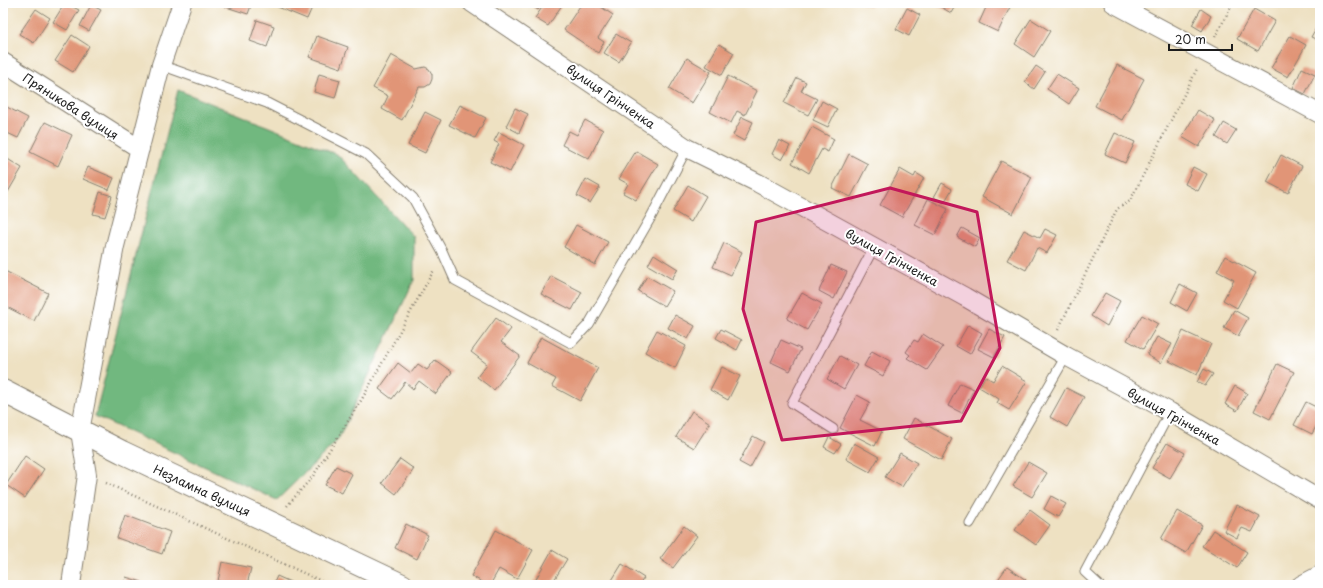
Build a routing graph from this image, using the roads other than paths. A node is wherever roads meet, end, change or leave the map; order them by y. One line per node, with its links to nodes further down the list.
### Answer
1 (472, 3): 7 (street, вулиця Грінченка)
2 (1113, 3): 6 (street)
3 (180, 4): 5 (street)
4 (3, 62): 8 (street, Пряникова вулиця)
5 (161, 65): 7 (lane); 8 (street)
6 (1320, 114)
7 (687, 148): 9 (street, вулиця Грінченка)
8 (140, 150): 14 (street)
9 (874, 247): 10 (street, вулиця Грінченка); 13 (lane)
10 (1066, 356): 12 (street, вулиця Грінченка); 16 (lane)
11 (3, 391): 14 (street, Незламна вулиця)
12 (1170, 412): 15 (street, вулиця Грінченка); 20 (lane)
13 (833, 429)
14 (80, 431): 18 (street); 19 (street, Незламна вулиця)
15 (1320, 500)
16 (970, 523)
17 (1320, 575): 21 (street)
18 (71, 585)
19 (402, 585)
20 (1099, 585)
21 (1301, 585)

